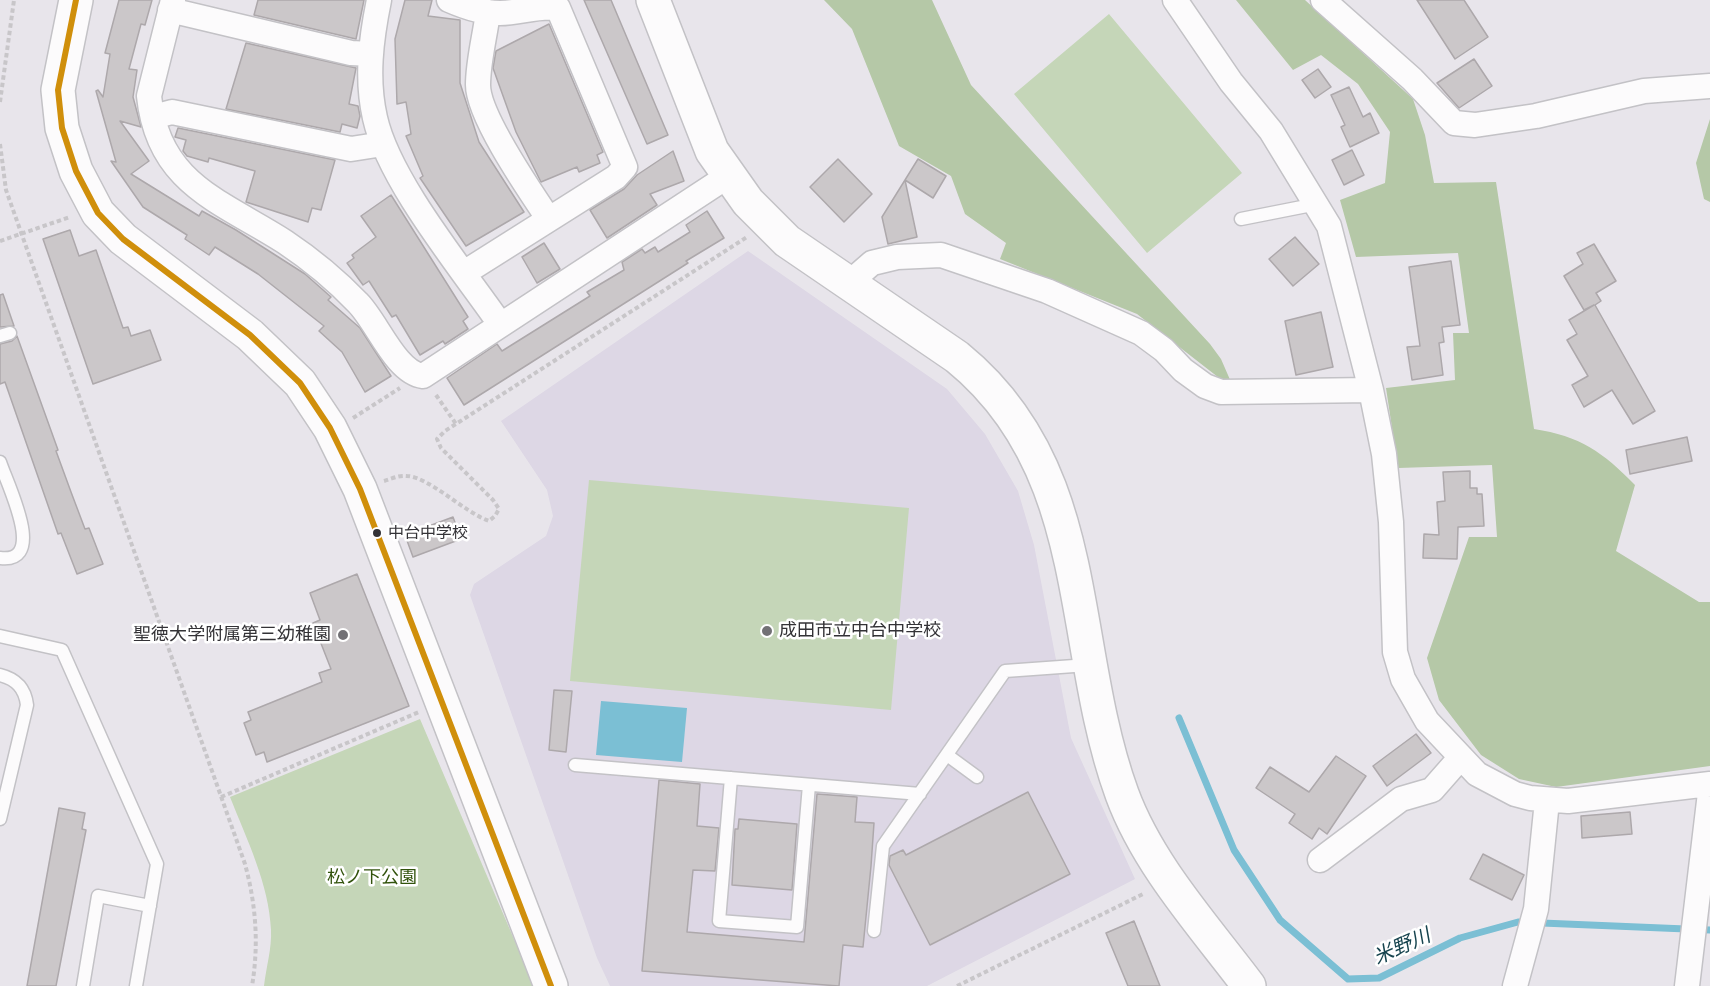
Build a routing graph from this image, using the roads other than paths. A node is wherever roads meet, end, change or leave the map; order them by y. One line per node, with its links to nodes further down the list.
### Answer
1 (76, 0): 42 (street)
2 (379, 0): 9 (street)
3 (449, 0): 8 (street)
4 (653, 0): 13 (street)
5 (1175, 0): 14 (street)
6 (1323, 0): 10 (street)
7 (172, 5): 9 (street); 11 (street)
8 (488, 12): 15 (street); 15 (street)
9 (370, 54): 12 (street)
10 (1710, 86)
11 (153, 117): 12 (street); 19 (street)
12 (384, 144): 17 (street)
13 (728, 176): 18 (street); 19 (street)
14 (1318, 204): 16 (lane); 20 (street)
15 (548, 218): 17 (street)
16 (1241, 219)
17 (464, 273): 19 (street)
18 (849, 283): 20 (street); 24 (street)
19 (500, 324)
20 (1371, 390): 27 (street)
21 (0, 462): 22 (lane)
22 (0, 558)
23 (0, 636): 38 (lane)
24 (1090, 665): 26 (lane); 43 (street)
25 (0, 675): 36 (lane)
26 (947, 755): 29 (lane); 34 (lane)
27 (1461, 757): 35 (street); 37 (street)
28 (575, 765): 30 (lane)
29 (977, 777)
30 (731, 778): 32 (lane); 32 (lane)
31 (1710, 784): 35 (street)
32 (809, 785): 34 (lane)
33 (1710, 793): 45 (street)
34 (920, 794): 39 (lane)
35 (1547, 801): 44 (street)
36 (0, 819)
37 (1320, 860)
38 (150, 906): 40 (lane); 41 (lane)
39 (874, 931)
40 (83, 986)
41 (136, 986)
42 (551, 986)
43 (1249, 986)
44 (1515, 986)
45 (1687, 986)

